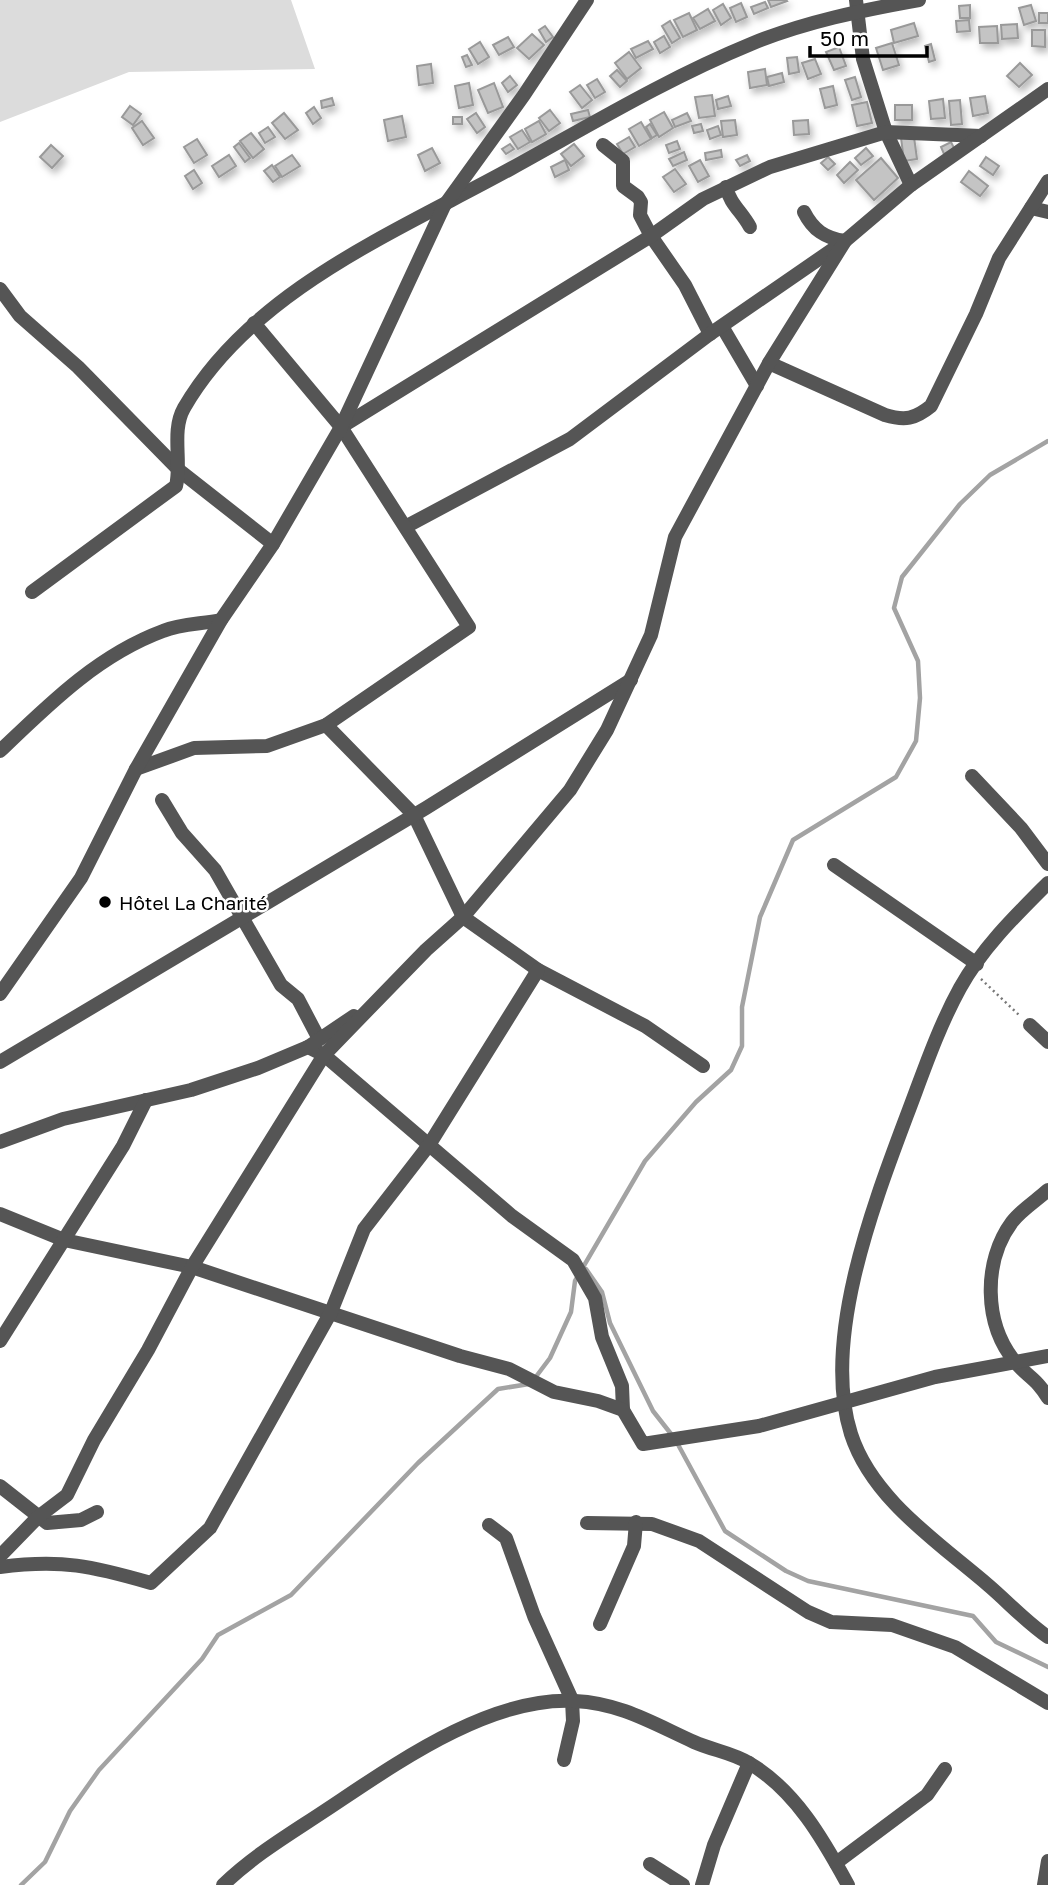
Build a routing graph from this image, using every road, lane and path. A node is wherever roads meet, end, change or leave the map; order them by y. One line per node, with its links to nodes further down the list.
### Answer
1 (587, 0): 11 (street)
2 (919, 0): 3 (street)
3 (857, 6): 5 (street); 11 (street)
4 (1048, 89): 6 (street)
5 (886, 132): 6 (street); 9 (street); 10 (street)
6 (981, 136): 9 (street)
7 (603, 145): 16 (street)
8 (1048, 181): 12 (street)
9 (911, 185): 17 (street)
10 (726, 187): 15 (street); 16 (street)
11 (444, 206): 19 (street); 23 (street)
12 (1031, 208): 14 (street); 21 (street)
13 (804, 212): 17 (street)
14 (1048, 212)
15 (750, 227)
16 (650, 236): 20 (street); 23 (street)
17 (845, 242): 20 (street); 21 (street)
18 (0, 289): 24 (street)
19 (254, 323): 23 (street); 24 (street)
20 (716, 331): 22 (street); 25 (street)
21 (769, 363): 22 (street)
22 (757, 386): 29 (street)
23 (341, 427): 25 (street); 26 (street)
24 (180, 471): 26 (street); 27 (street)
25 (407, 526): 30 (street)
26 (272, 544): 28 (street)
27 (32, 592)
28 (221, 620): 31 (street); 32 (street)
29 (631, 680): 35 (street); 40 (street)
30 (326, 725): 32 (street); 35 (street)
31 (0, 751)
32 (136, 769): 43 (street)
33 (972, 776): 36 (street)
34 (162, 800): 39 (street)
35 (414, 815): 39 (street); 40 (street)
36 (1048, 864)
37 (834, 865): 41 (street)
38 (1048, 883): 41 (street)
39 (245, 917): 47 (street); 49 (street)
40 (463, 918): 42 (street); 44 (street)
41 (974, 967): 45 (path); 63 (street)
42 (538, 971): 50 (street); 53 (street)
43 (0, 994)
44 (376, 1002): 47 (street); 48 (street)
45 (1030, 1025): 46 (street)
46 (1048, 1042)
47 (313, 1043): 48 (street); 51 (street)
48 (324, 1055): 53 (street); 57 (street)
49 (0, 1062)
50 (703, 1066)
51 (146, 1100): 52 (street); 56 (street)
52 (0, 1142)
53 (429, 1145): 58 (street); 64 (street)
54 (1048, 1190): 61 (street)
55 (0, 1214): 56 (street)
56 (64, 1240): 57 (street); 59 (street)
57 (192, 1266): 58 (street); 67 (street)
58 (331, 1312): 64 (street); 72 (street)
59 (0, 1341)
60 (1048, 1356): 61 (street)
61 (1016, 1363): 62 (street); 63 (street)
62 (1048, 1398)
63 (845, 1402): 64 (street); 74 (street)
64 (623, 1410)
65 (0, 1486): 67 (street)
66 (97, 1512): 67 (street)
67 (38, 1517): 71 (street)
68 (636, 1522): 69 (street); 73 (street); 76 (street)
69 (587, 1523)
70 (489, 1525): 75 (street)
71 (0, 1556)
72 (0, 1567)
73 (600, 1624)
74 (1048, 1637)
75 (572, 1700): 77 (street); 78 (street); 83 (street)
76 (1048, 1703)
77 (564, 1760)
78 (749, 1763): 81 (street); 85 (street)
79 (945, 1769): 81 (street)
80 (1048, 1861): 87 (street)
81 (836, 1863): 86 (street)
82 (650, 1864): 84 (street)
83 (223, 1885)
84 (683, 1885)
85 (702, 1885)
86 (848, 1885)
87 (1044, 1885)

